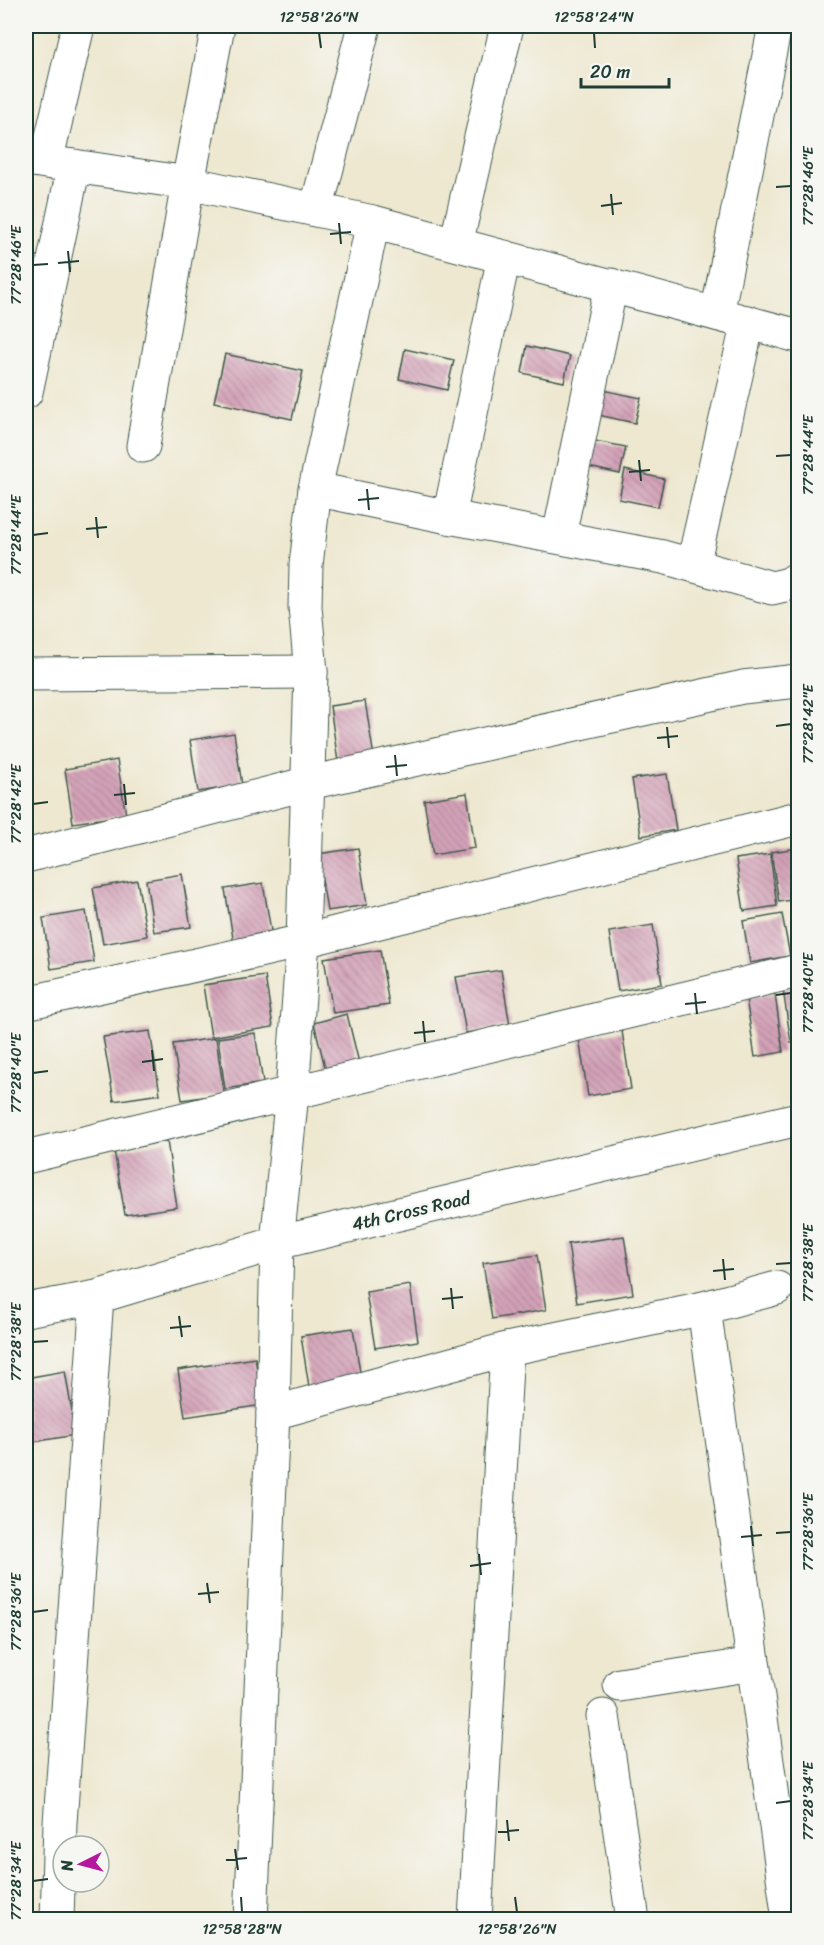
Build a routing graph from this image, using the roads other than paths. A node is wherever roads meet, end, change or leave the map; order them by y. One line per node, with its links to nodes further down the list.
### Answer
1 (78, 26): 6 (street)
2 (219, 26): 7 (street)
3 (364, 26): 8 (street)
4 (507, 26): 10 (street)
5 (775, 26): 13 (street)
6 (49, 162): 7 (street); 16 (street)
7 (188, 183): 8 (street); 17 (street)
8 (316, 210): 9 (street)
9 (374, 222): 10 (street); 18 (street)
10 (456, 244): 11 (street)
11 (504, 257): 12 (street); 19 (street)
12 (611, 285): 13 (street); 20 (street)
13 (717, 314): 14 (street)
14 (748, 322): 15 (street); 21 (street)
15 (798, 336)
16 (26, 392)
17 (143, 446)
18 (315, 489): 19 (street); 23 (street)
19 (450, 517): 20 (street)
20 (559, 536): 21 (street)
21 (693, 565): 22 (street)
22 (798, 578)
23 (311, 672): 24 (street); 26 (street)
24 (26, 674)
25 (798, 681): 26 (street)
26 (309, 783): 28 (street); 29 (street)
27 (798, 818): 29 (street)
28 (26, 856)
29 (303, 941): 31 (street); 32 (street)
30 (798, 971): 32 (street)
31 (26, 1003)
32 (292, 1093): 34 (street); 35 (street)
33 (798, 1119): 35 (street, 4th Cross Road)
34 (26, 1157)
35 (277, 1243): 37 (street, 4th Cross Road); 41 (street)
36 (777, 1288): 38 (street)
37 (97, 1297): 39 (street, 4th Cross Road); 45 (street)
38 (704, 1308): 40 (street); 42 (street)
39 (26, 1310)
40 (507, 1349): 41 (street); 47 (street)
41 (273, 1413): 46 (street)
42 (753, 1664): 43 (street); 49 (street)
43 (620, 1685)
44 (603, 1716): 48 (street)
45 (57, 1920)
46 (251, 1920)
47 (475, 1920)
48 (633, 1920)
49 (789, 1920)

